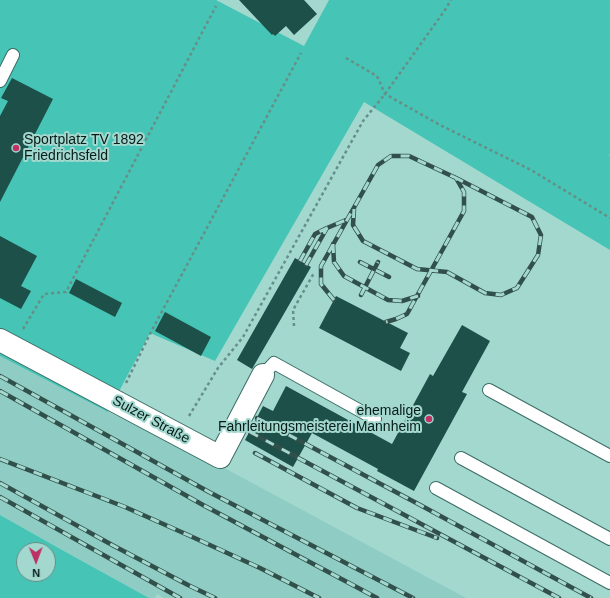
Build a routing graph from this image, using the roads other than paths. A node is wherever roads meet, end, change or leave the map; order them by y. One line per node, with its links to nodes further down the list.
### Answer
1 (12, 55): 2 (lane)
2 (0, 81)
3 (6, 343): 4 (street, Sulzer Straße)
4 (263, 375): 6 (lane)
5 (489, 390): 7 (lane)
6 (375, 419)
7 (610, 456)
8 (461, 458): 10 (lane)
9 (436, 488): 11 (lane)
10 (610, 539)
11 (610, 583)

